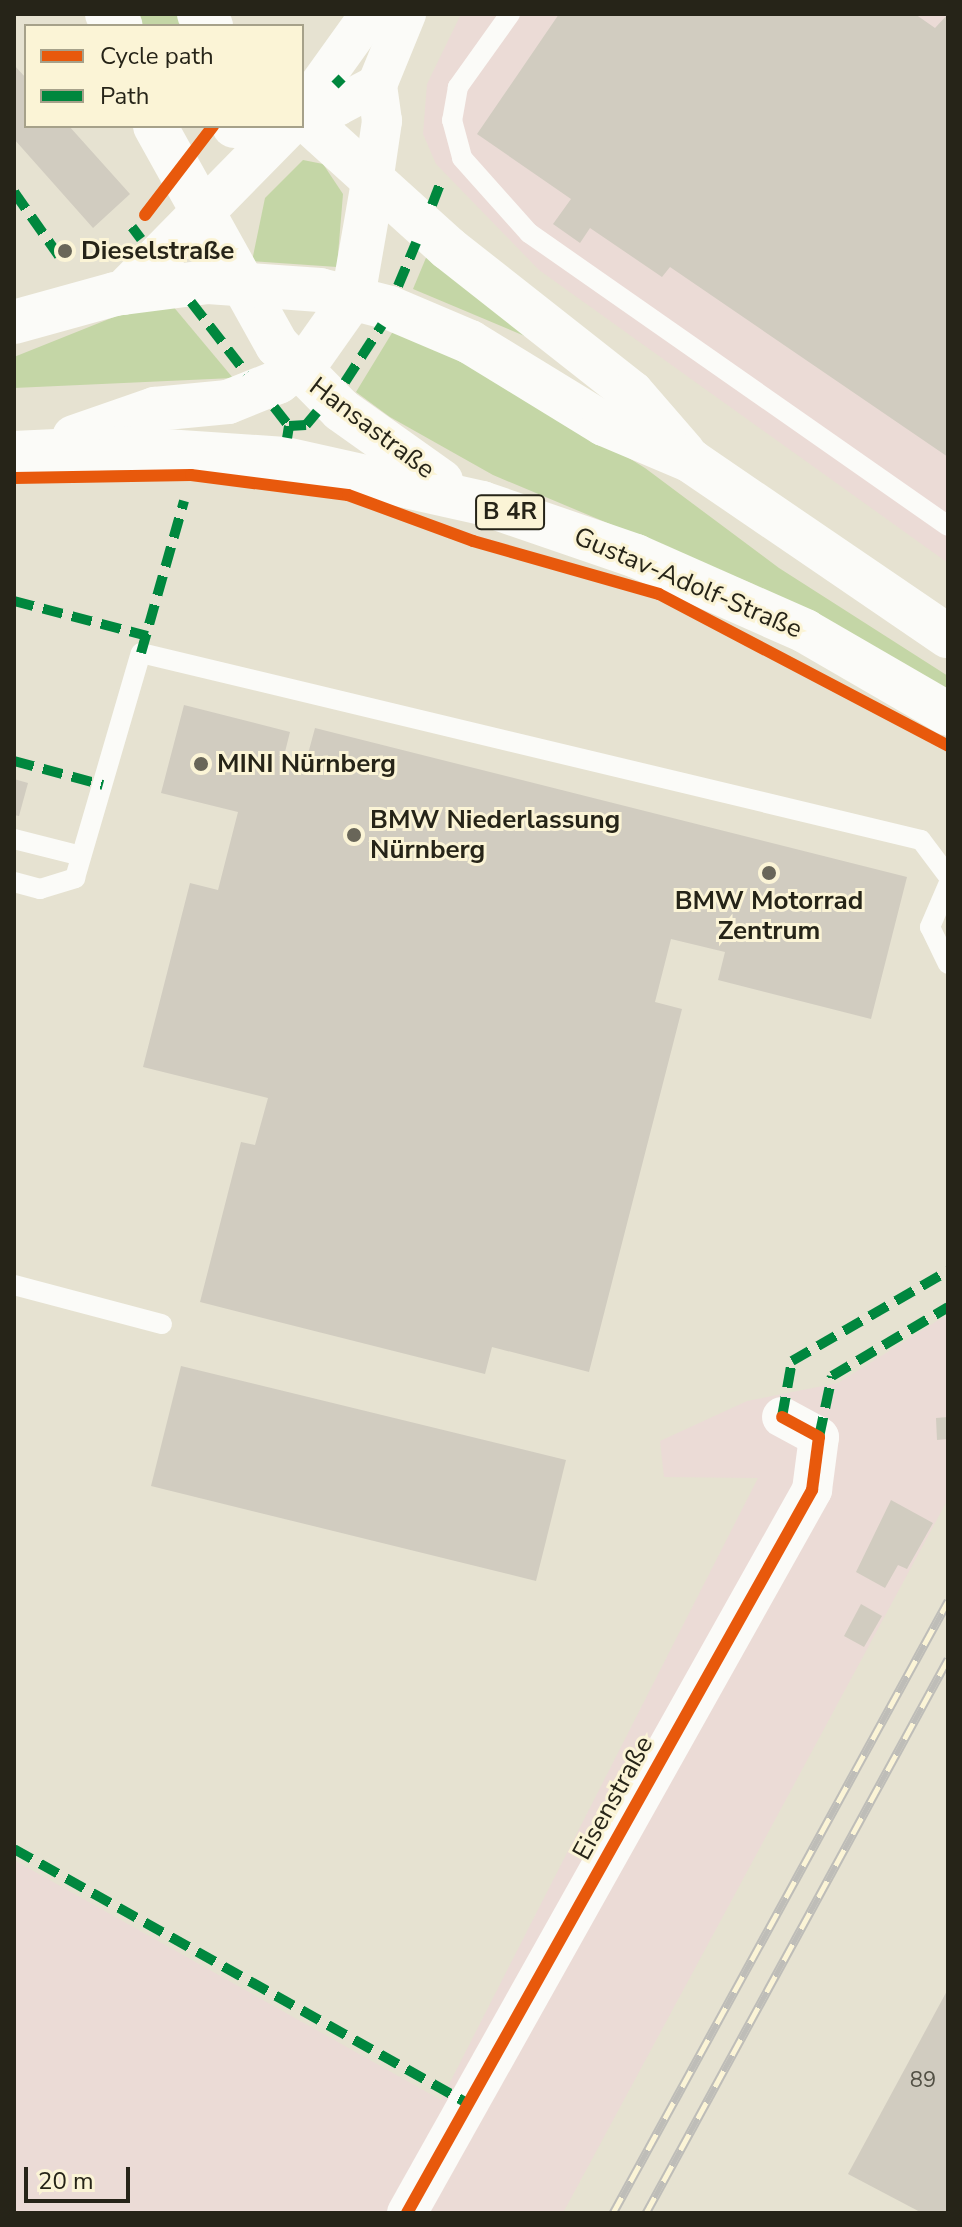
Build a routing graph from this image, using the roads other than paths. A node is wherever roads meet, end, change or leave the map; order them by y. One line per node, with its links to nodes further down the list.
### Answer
1 (370, 14): 5 (street)
2 (406, 14): 4 (street)
3 (510, 14): 20 (lane)
4 (377, 85): 6 (street); 10 (street)
5 (304, 109)
6 (304, 112)
7 (304, 114): 10 (main road)
8 (156, 128): 11 (main road, Hansastraße)
9 (285, 128): 11 (main road)
10 (373, 182): 14 (main road, Gustav-Adolf-Straße); 18 (main road)
11 (203, 215): 12 (main road, Hansastraße); 13 (main road)
12 (239, 282): 13 (main road); 14 (main road); 16 (main road, Hansastraße)
13 (123, 293): 15 (main road)
14 (353, 297): 16 (main road, Gustav-Adolf-Straße); 18 (main road)
15 (14, 322)
16 (297, 369): 17 (main road, Gustav-Adolf-Straße); 19 (main road, Hansastraße)
17 (23, 452): 19 (main road, Gustav-Adolf-Straße / B 4R)
18 (691, 461): 21 (main road)
19 (482, 503): 22 (main road, Gustav-Adolf-Straße / B 4R)
20 (948, 526)
21 (948, 636)
22 (948, 714)
23 (14, 839): 24 (lane)
24 (81, 856): 25 (lane); 26 (lane)
25 (948, 876)
26 (14, 882)
27 (948, 885): 28 (lane)
28 (948, 964)
29 (14, 1285): 30 (lane)
30 (162, 1324)
31 (782, 1417): 32 (street, Eisenstraße)
32 (407, 2213)

